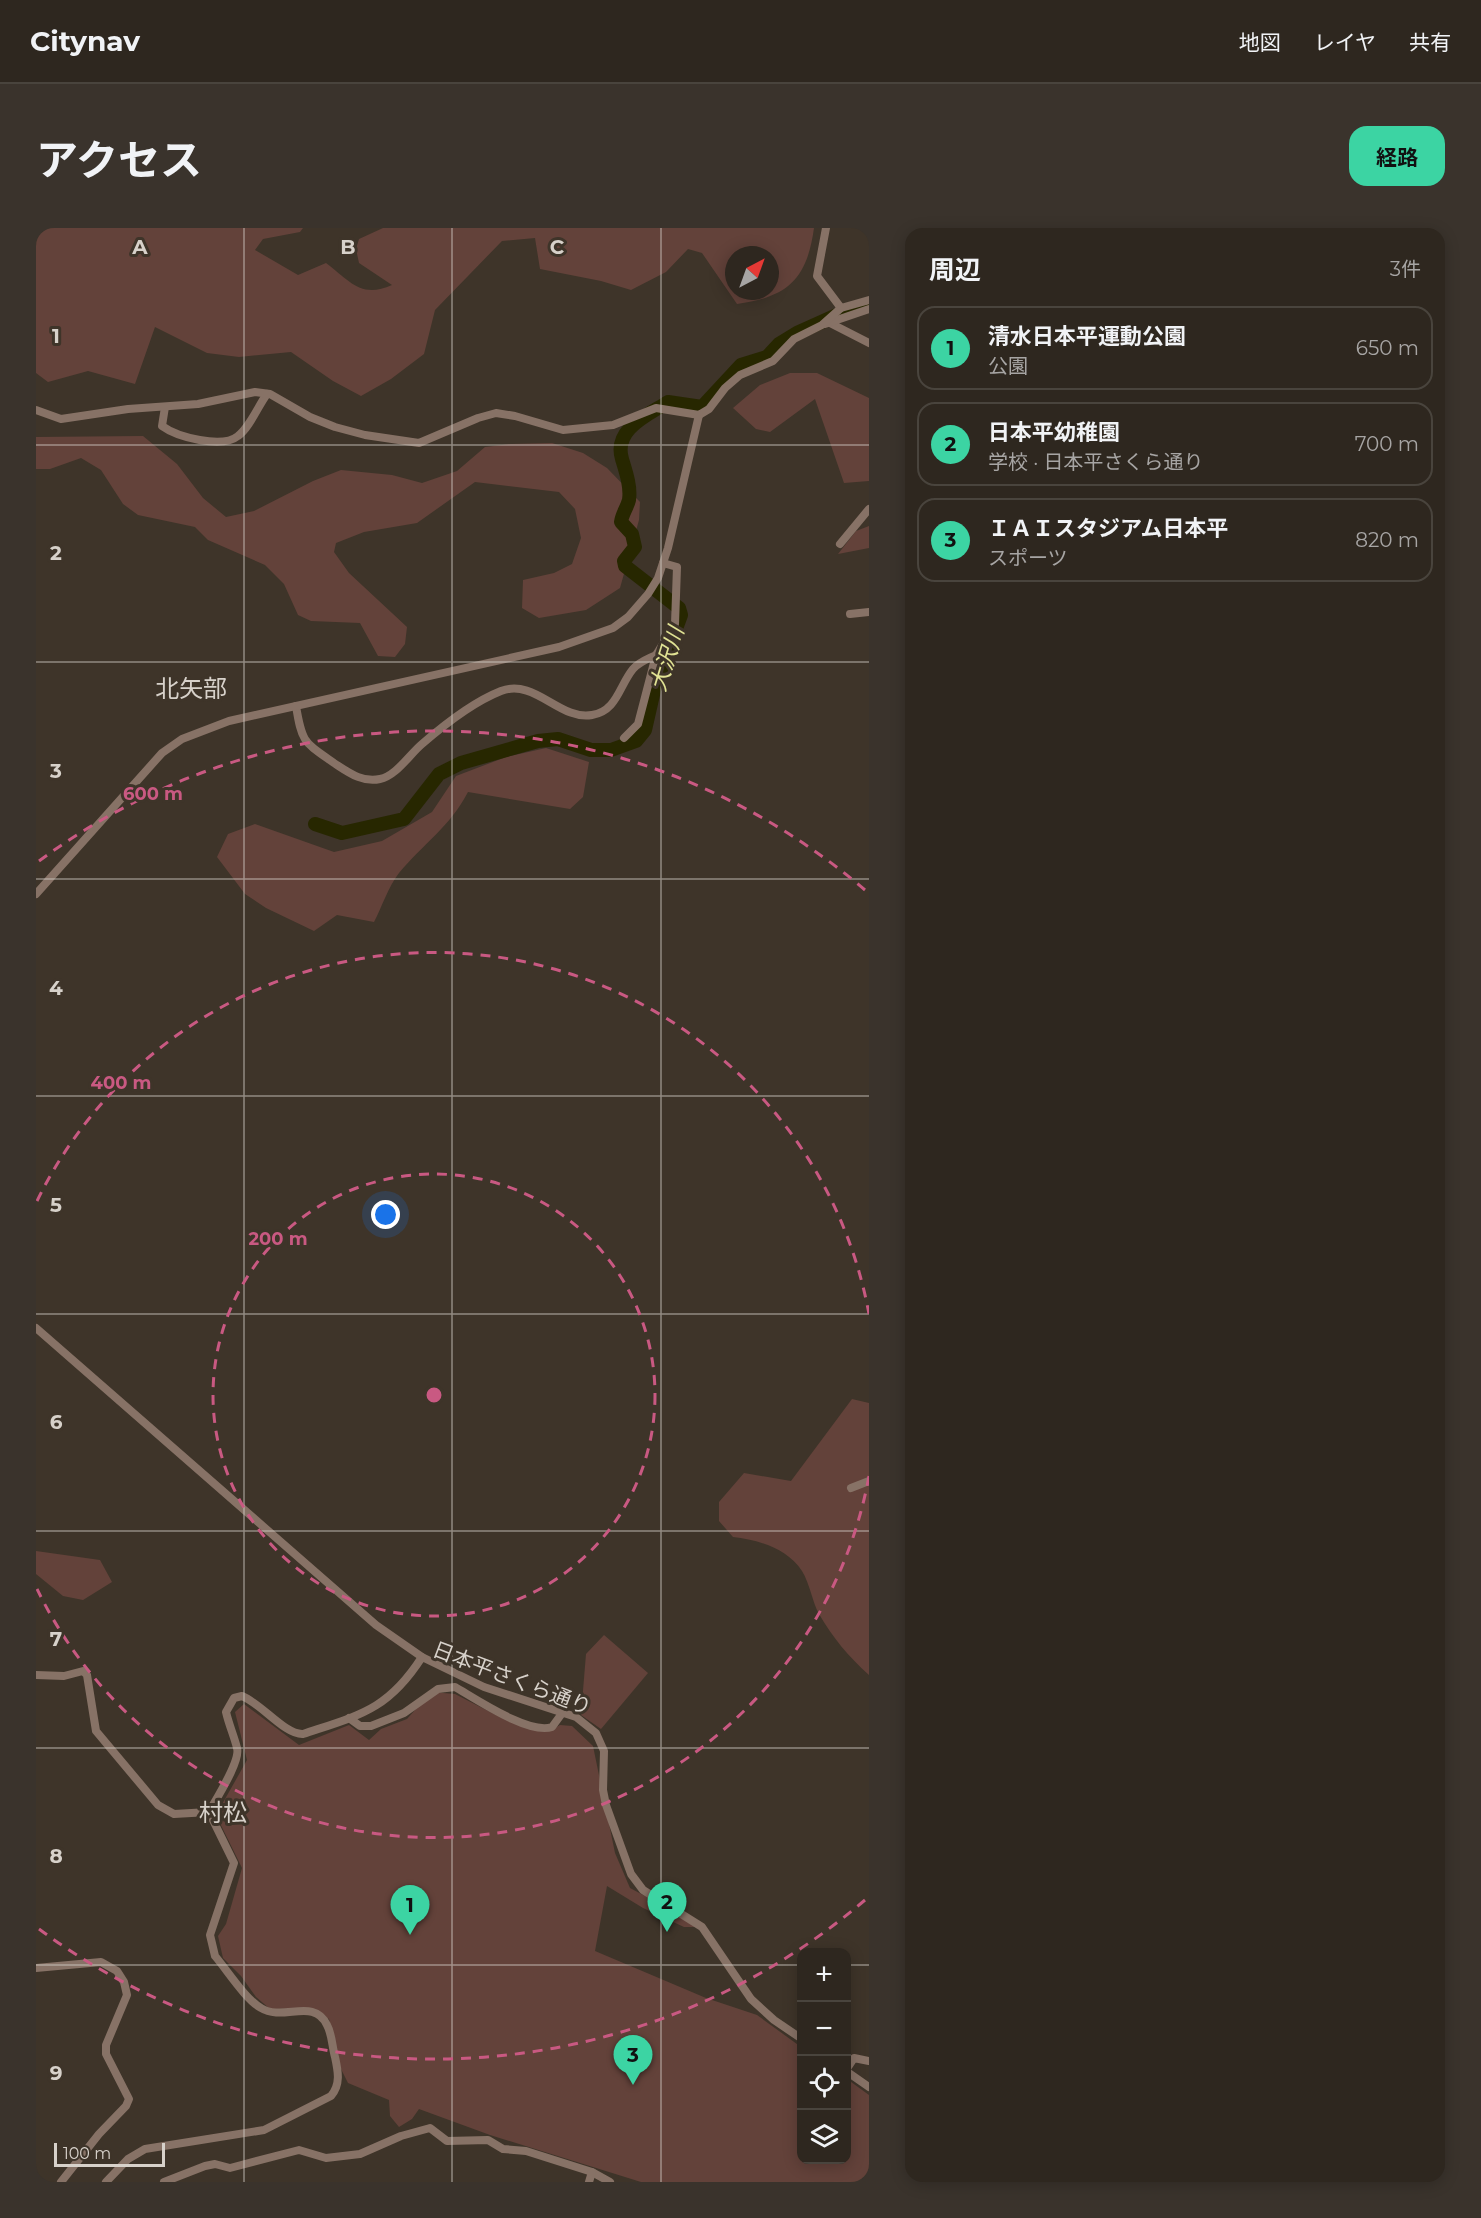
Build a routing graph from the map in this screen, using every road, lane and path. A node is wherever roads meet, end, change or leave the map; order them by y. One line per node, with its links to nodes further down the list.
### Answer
1 (826, 228): 3 (street)
2 (869, 300): 3 (street)
3 (841, 308): 5 (street)
4 (869, 309): 5 (street)
5 (826, 324): 6 (street); 10 (street)
6 (869, 343)
7 (267, 394): 8 (street); 8 (street); 10 (street)
8 (165, 407): 9 (street)
9 (36, 410)
10 (699, 415): 13 (street)
11 (869, 508): 12 (street)
12 (840, 544)
13 (663, 563): 16 (street); 17 (street)
14 (869, 612): 15 (street)
15 (850, 614)
16 (656, 655): 17 (street); 18 (street)
17 (296, 706): 19 (street)
18 (624, 738)
19 (36, 894)
20 (36, 1328): 23 (street)
21 (869, 1481): 22 (street)
22 (850, 1488)
23 (422, 1657): 25 (street, 日本平さくら通り); 26 (street, 日本平さくら通り)
24 (36, 1675): 27 (street)
25 (563, 1712): 26 (street); 29 (street, 日本平さくら通り)
26 (349, 1718): 27 (street, 日本平さくら通り)
27 (209, 1812): 36 (street)
28 (36, 1968): 35 (street)
29 (797, 2036)
30 (869, 2061): 31 (street)
31 (851, 2062)
32 (851, 2074): 33 (street)
33 (869, 2087)
34 (592, 2172): 37 (street); 38 (street); 39 (street)
35 (61, 2182)
36 (106, 2182)
37 (164, 2182)
38 (589, 2182)
39 (610, 2182)

